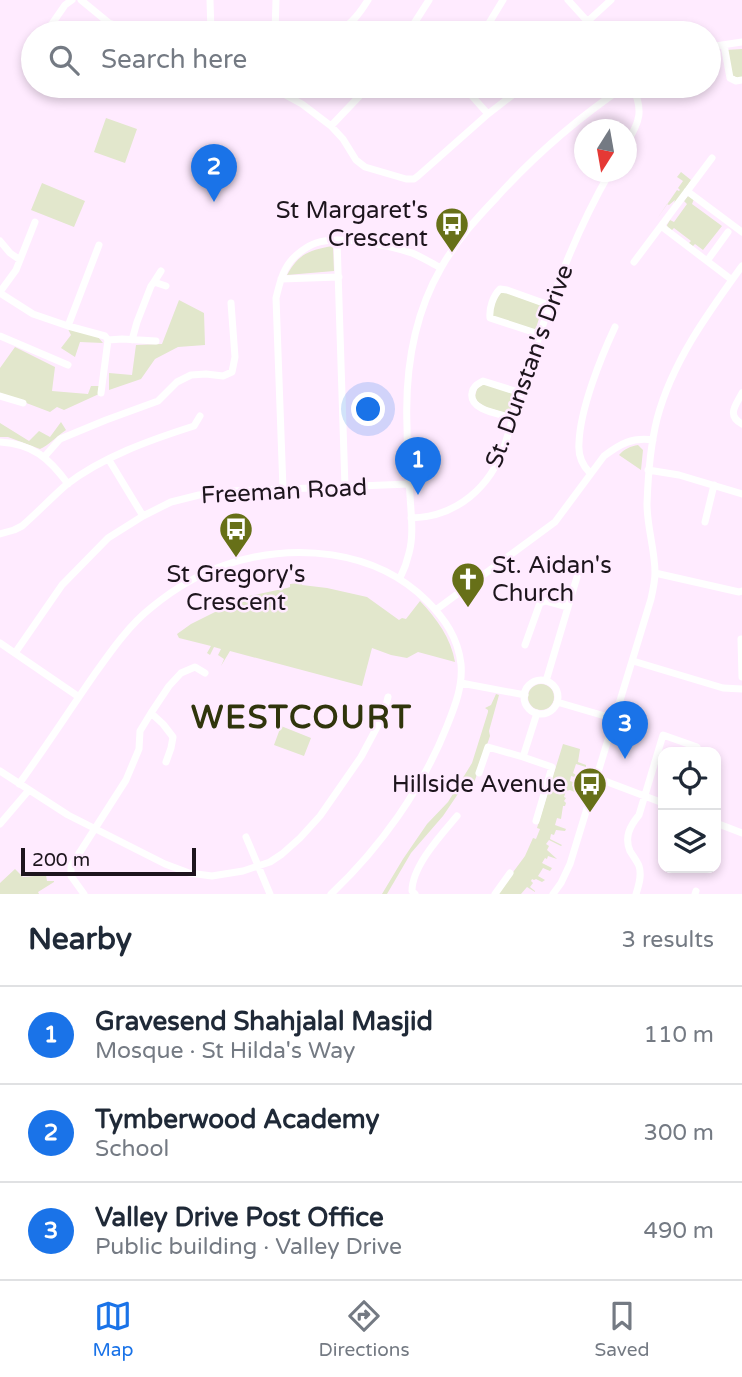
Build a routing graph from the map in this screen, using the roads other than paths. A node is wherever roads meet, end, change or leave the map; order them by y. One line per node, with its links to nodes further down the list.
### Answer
1 (72, 0): 10 (street)
2 (81, 0): 11 (street)
3 (211, 0): 12 (street)
4 (276, 0): 13 (street)
5 (368, 0): 14 (street)
6 (429, 0): 15 (street)
7 (503, 0): 16 (street)
8 (568, 0): 17 (street)
9 (611, 0): 17 (street)
10 (54, 21)
11 (107, 21)
12 (211, 21)
13 (275, 21)
14 (353, 21)
15 (416, 21)
16 (490, 21)
17 (588, 21)
18 (742, 42): 20 (street)
19 (721, 45): 20 (street)
20 (724, 45): 21 (street)
21 (742, 80)
22 (291, 98): 29 (street)
23 (358, 98): 29 (street)
24 (474, 98): 28 (street)
25 (509, 98): 28 (street)
26 (608, 98): 45 (street)
27 (637, 98): 30 (street)
28 (488, 114): 29 (street)
29 (331, 126)
30 (637, 126)
31 (712, 158): 33 (street)
32 (605, 182): 53 (street, St. Dunstan's Drive)
33 (687, 191): 35 (street); 37 (street)
34 (35, 222): 41 (street)
35 (661, 226): 42 (street); 43 (street)
36 (728, 232): 42 (street)
37 (742, 232)
38 (337, 240): 45 (street); 47 (street); 48 (street)
39 (0, 241): 41 (street)
40 (99, 245): 55 (street)
41 (20, 260): 52 (street)
42 (707, 261): 49 (street)
43 (634, 262)
44 (742, 267): 49 (street)
45 (441, 268): 78 (street)
46 (161, 271): 50 (street)
47 (339, 277): 48 (street); 80 (street)
48 (281, 279): 81 (street)
49 (732, 280): 71 (street)
50 (154, 282): 51 (street); 60 (street)
51 (166, 286)
52 (0, 293): 55 (street)
53 (549, 305): 57 (street, St. Dunstan's Drive); 57 (street)
54 (229, 308): 73 (street)
55 (68, 326): 59 (street)
56 (615, 327): 76 (street)
57 (539, 334): 64 (street, St. Dunstan's Drive)
58 (0, 336): 62 (street)
59 (108, 340): 60 (street); 63 (street)
60 (132, 340): 61 (street)
61 (156, 341)
62 (68, 365)
63 (101, 393)
64 (521, 393): 69 (street, St. Dunstan's Drive); 69 (street)
65 (742, 393): 70 (street)
66 (0, 396): 67 (street)
67 (23, 403)
68 (200, 415): 74 (street)
69 (513, 418): 84 (street, St. Dunstan's Drive)
70 (742, 424)
71 (653, 440): 75 (street); 76 (street)
72 (0, 442): 73 (street)
73 (45, 456): 77 (street)
74 (109, 460): 77 (street); 83 (street)
75 (649, 470): 79 (street); 87 (street)
76 (590, 473): 92 (street)
77 (68, 484): 86 (street)
78 (409, 484): 80 (street, Freeman Road); 84 (street)
79 (714, 485): 82 (street); 85 (street)
80 (345, 487): 81 (street, Freeman Road)
81 (282, 489): 83 (street, Freeman Road)
82 (742, 494)
83 (143, 516): 96 (street, Freeman Road)
84 (411, 519): 89 (street)
85 (705, 522)
86 (0, 534)
87 (655, 573): 90 (street); 97 (street)
88 (577, 577): 91 (street)
89 (400, 578): 92 (street); 104 (street)
90 (742, 591)
91 (568, 607): 94 (street); 100 (street)
92 (437, 609): 101 (street)
93 (740, 638): 99 (street)
94 (537, 639)
95 (0, 643): 96 (street)
96 (15, 653): 104 (street)
97 (634, 661): 102 (street); 109 (street)
98 (205, 673): 107 (street)
99 (742, 677)
100 (546, 681): 103 (street); 106 (street)
101 (461, 683): 103 (street); 133 (street)
102 (742, 689)
103 (525, 695): 108 (street)
104 (79, 697): 118 (street)
105 (388, 697): 129 (street)
106 (557, 702): 108 (street); 109 (street)
107 (151, 713): 114 (street); 126 (street)
108 (537, 713): 113 (street)
109 (615, 719): 117 (street)
110 (660, 747): 111 (street)
111 (697, 747)
112 (658, 753): 120 (street)
113 (523, 757): 116 (street); 123 (street)
114 (166, 762)
115 (0, 771): 118 (street)
116 (479, 773)
117 (597, 778): 120 (street); 136 (street)
118 (19, 784): 119 (street)
119 (29, 790): 124 (street); 126 (street)
120 (645, 796): 121 (street); 137 (street)
121 (658, 801)
122 (457, 816): 134 (street)
123 (536, 821)
124 (0, 824)
125 (721, 825): 127 (street)
126 (94, 828): 129 (street); 131 (street)
127 (742, 833)
128 (246, 837): 129 (street)
129 (258, 866): 132 (street)
130 (510, 873): 135 (street)
131 (84, 894)
132 (270, 894)
133 (331, 894)
134 (415, 894)
135 (495, 894)
136 (553, 894)
137 (636, 894)

